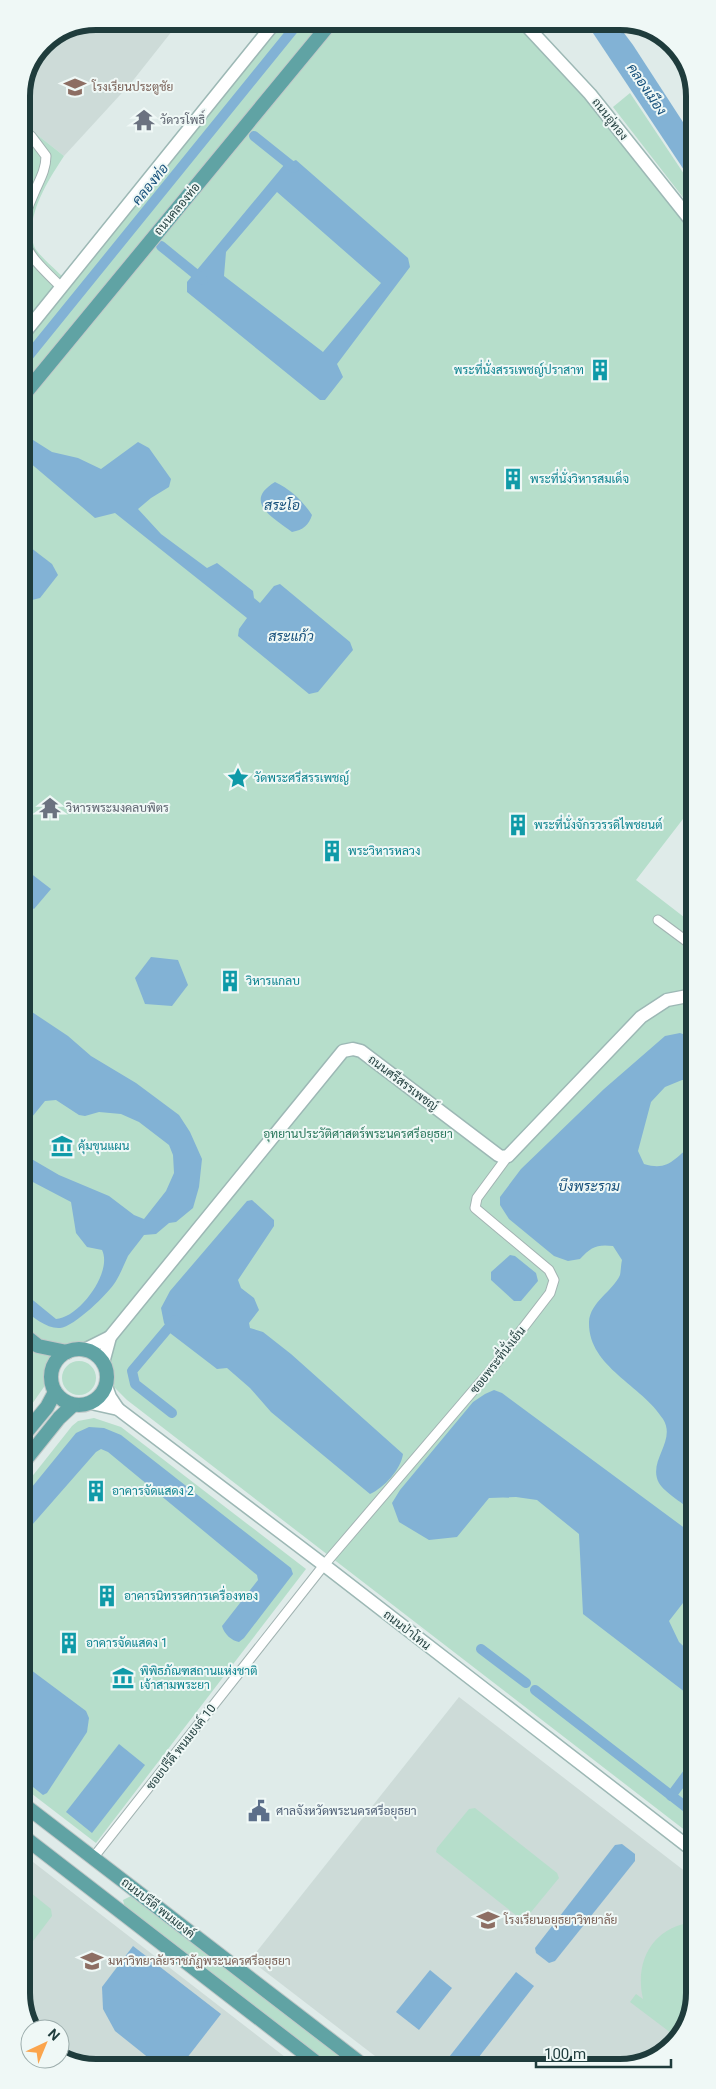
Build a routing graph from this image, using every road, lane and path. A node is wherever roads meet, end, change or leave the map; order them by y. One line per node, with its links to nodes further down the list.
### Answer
1 (269, 30): 8 (street)
2 (325, 30): 10 (main road, ถนนคลองท่อ)
3 (530, 30): 6 (street, ถนนอู่ทอง)
4 (30, 135): 5 (street)
5 (30, 200)
6 (686, 214)
7 (30, 254): 8 (street)
8 (61, 287): 9 (street)
9 (30, 326)
10 (30, 387)
11 (658, 920): 12 (street)
12 (686, 941)
13 (686, 996): 14 (street)
14 (508, 1156): 15 (street, ถนนศรีสรรเพชญ์); 29 (street, ซอยพระที่นั่งเย็น)
15 (110, 1337): 18 (street, ถนนศรีสรรเพชญ์); 20 (street, ถนนศรีสรรเพชญ์)
16 (30, 1340): 17 (main road)
17 (38, 1346): 19 (main road); 21 (main road)
18 (84, 1350): 19 (main road); 20 (main road)
19 (67, 1352): 21 (main road)
20 (103, 1364): 22 (main road)
21 (52, 1371): 23 (main road)
22 (106, 1386): 24 (main road); 26 (street, ถนนป่าโทน)
23 (55, 1392): 25 (main road); 27 (main road)
24 (91, 1403): 25 (main road); 26 (street, ถนนป่าโทน)
25 (73, 1405): 28 (main road)
26 (118, 1409): 29 (street, ถนนป่าโทน)
27 (30, 1428)
28 (30, 1454)
29 (324, 1565): 34 (street, ถนนป่าโทน); 35 (street, ซอยปรีดี พนมยงค์ 10)
30 (30, 1809): 31 (main road, ถนนปรีดี พนมยงค์)
31 (38, 1816): 32 (main road); 35 (main road, ถนนปรีดี พนมยงค์)
32 (30, 1830)
33 (30, 1841): 37 (main road, ถนนปรีดี พนมยงค์)
34 (686, 1845)
35 (93, 1858): 36 (main road, ถนนปรีดี พนมยงค์)
36 (134, 1889): 37 (main road); 39 (main road, ถนนปรีดี พนมยงค์)
37 (118, 1910): 38 (main road, ถนนปรีดี พนมยงค์)
38 (310, 2059)
39 (355, 2059)

